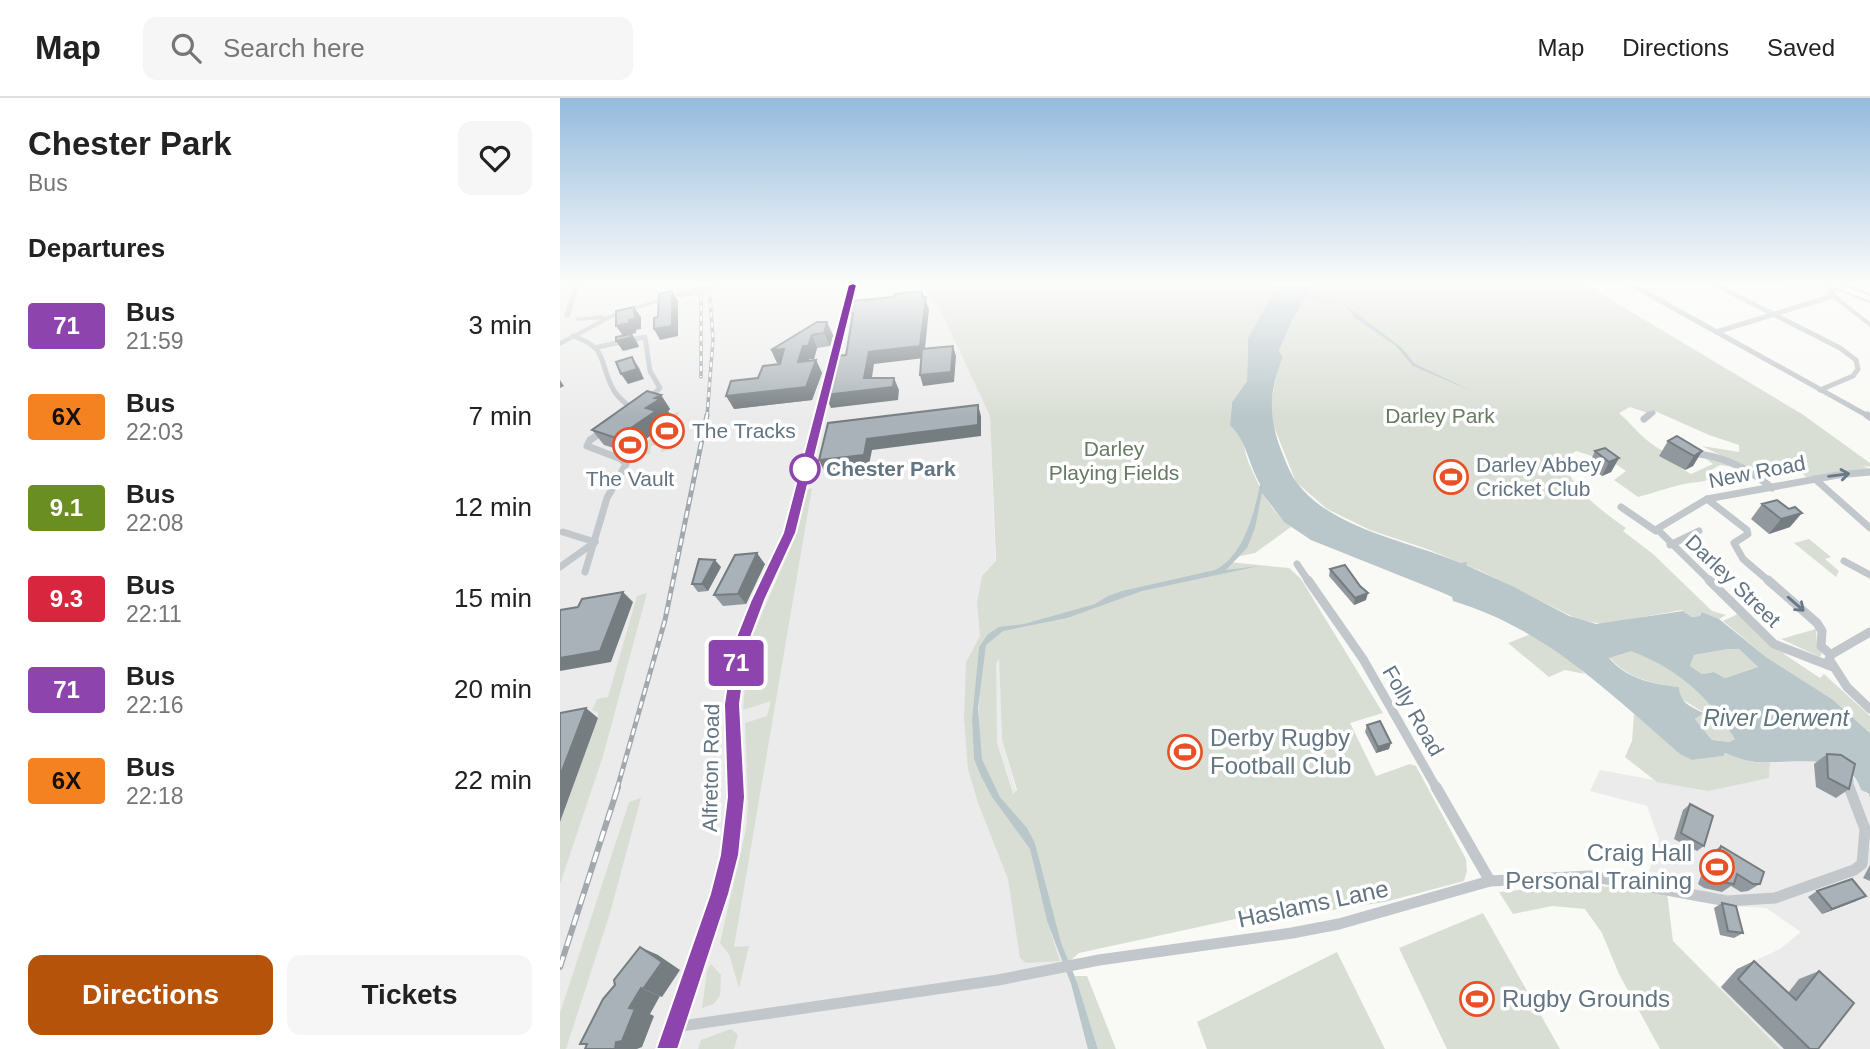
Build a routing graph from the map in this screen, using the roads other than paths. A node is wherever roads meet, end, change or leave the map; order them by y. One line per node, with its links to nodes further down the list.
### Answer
1 (585, 329): 7 (street)
2 (842, 329): 41 (street, Alfreton Road)
3 (1711, 329): 6 (street)
4 (1724, 329): 6 (street)
5 (1803, 329): 10 (street)
6 (1716, 332): 10 (street)
7 (573, 336): 8 (street); 9 (street)
8 (560, 344)
9 (598, 347): 11 (street); 11 (street)
10 (1820, 390): 14 (street)
11 (631, 408): 13 (street)
12 (1653, 414): 15 (street)
13 (625, 416)
14 (1870, 416)
15 (1644, 419)
16 (616, 422): 27 (street)
17 (1688, 453): 20 (street)
18 (1870, 472): 19 (street, New Road, one-way to 18)
19 (1815, 478): 20 (street, New Road); 23 (street)
20 (1772, 488): 21 (street, New Road)
21 (1707, 499): 24 (street, New Road); 36 (street, one-way to 36)
22 (1621, 507): 24 (street, Darley Street)
23 (1870, 528)
24 (1657, 529): 28 (street, Darley Street)
25 (1699, 531): 28 (street)
26 (563, 532): 27 (street)
27 (595, 542): 29 (street); 32 (street)
28 (1670, 545): 37 (street, Darley Street)
29 (589, 560): 32 (street); 33 (street)
30 (1844, 561): 34 (street)
31 (1297, 564): 40 (street, Folly Road)
32 (563, 565)
33 (585, 572)
34 (1870, 575)
35 (1870, 632): 36 (street)
36 (1831, 655): 37 (street)
37 (1833, 667): 38 (street)
38 (1870, 709)
39 (1850, 776): 40 (street, Haslams Lane)
40 (1490, 881): 41 (street, Haslams Lane)
41 (675, 1027): 42 (street, Alfreton Road)
42 (667, 1049)

